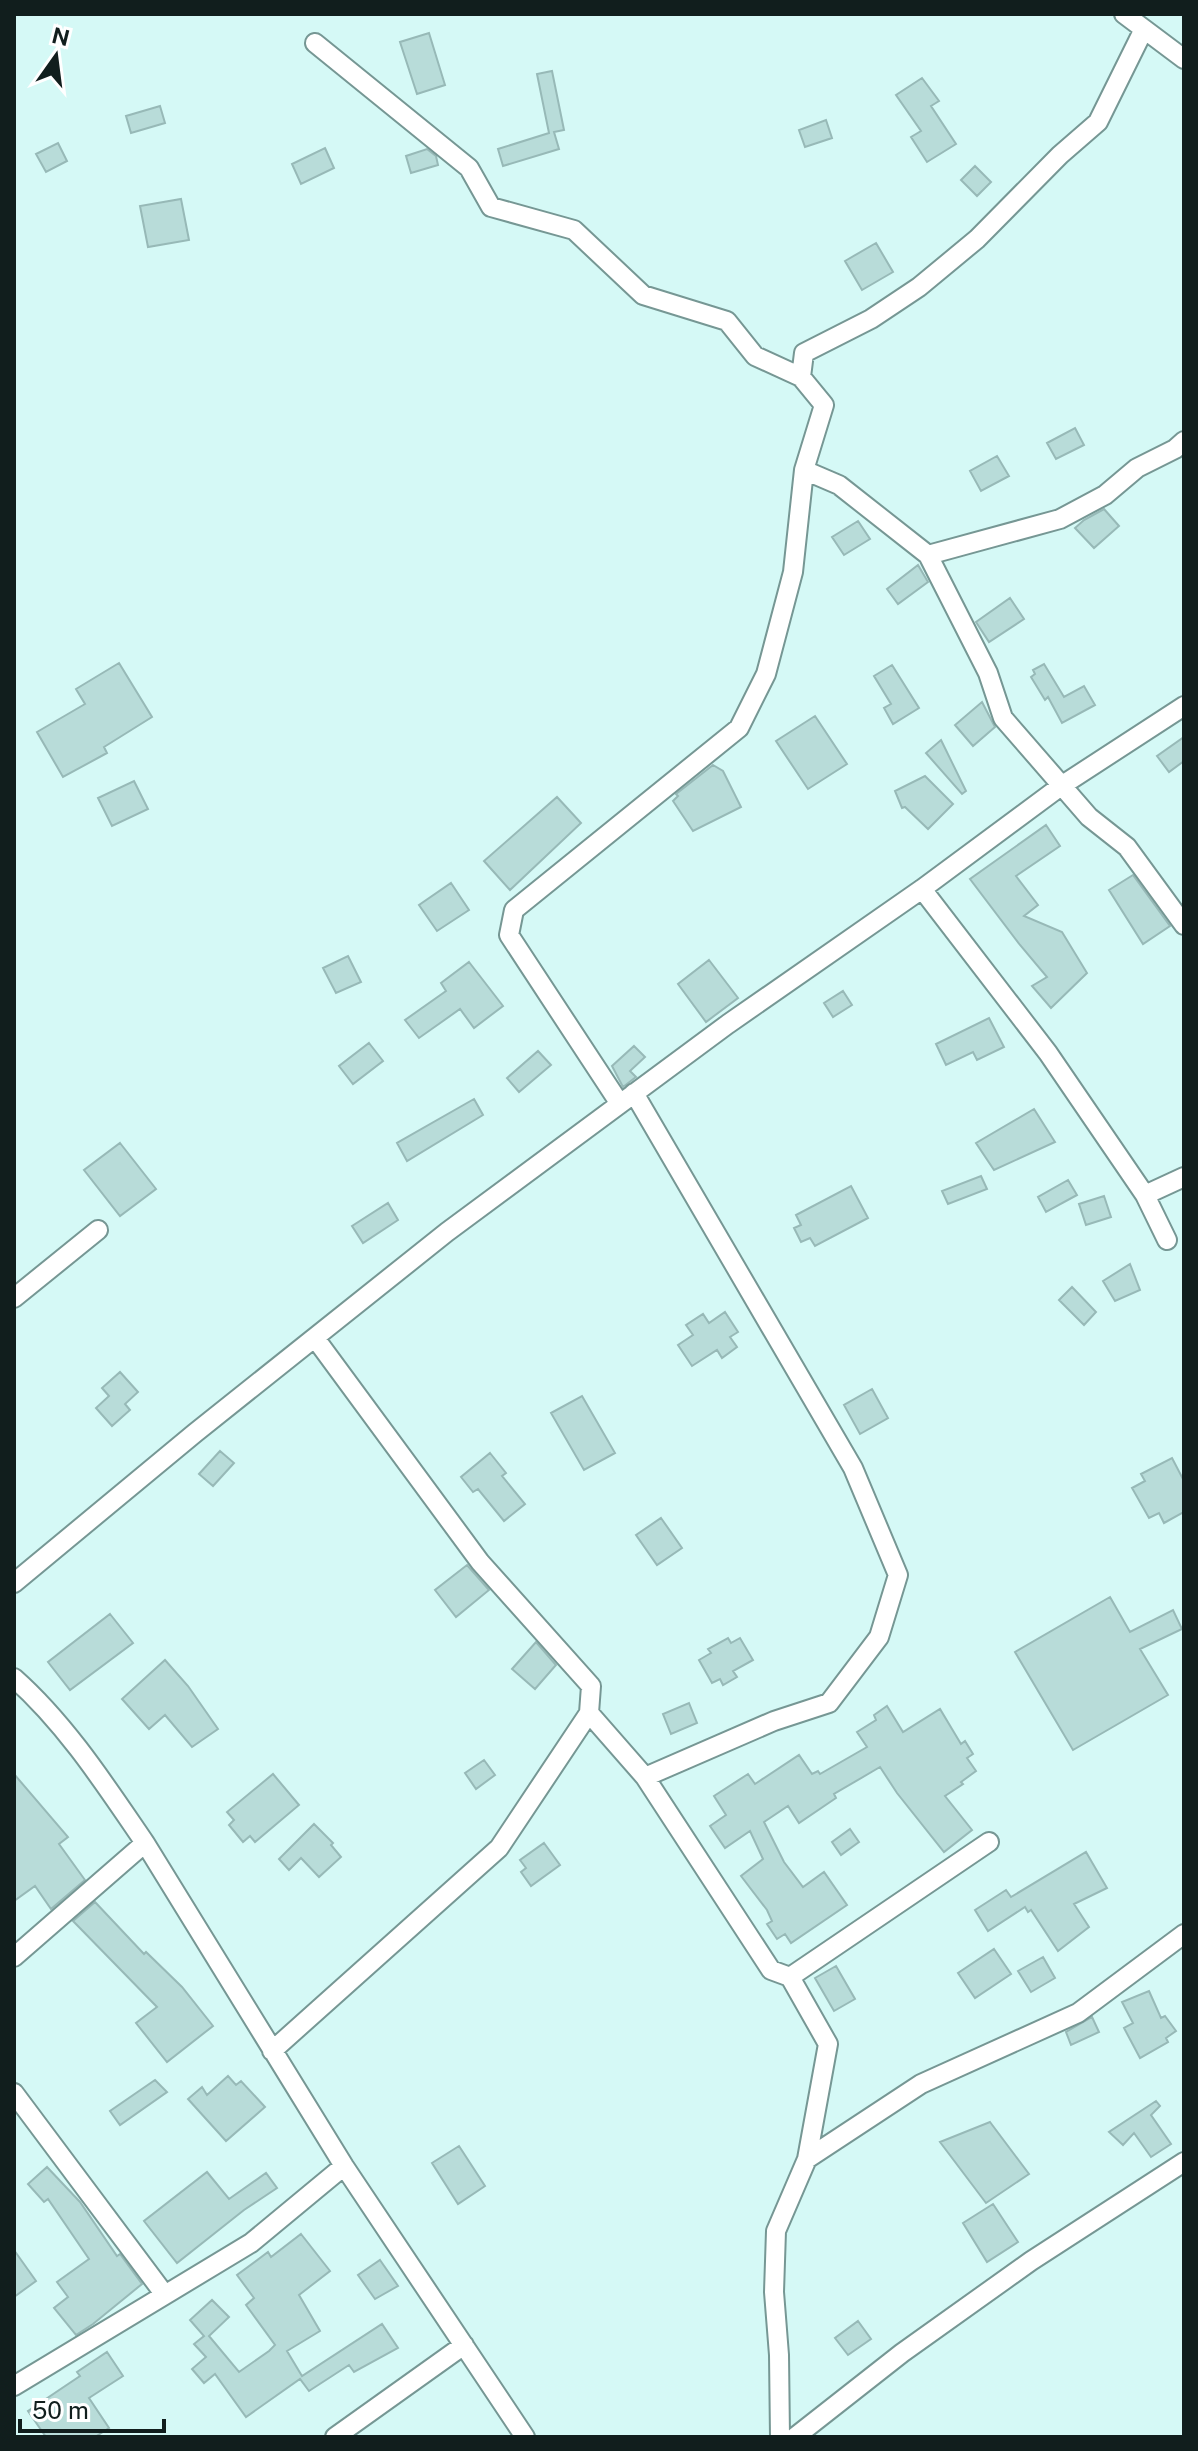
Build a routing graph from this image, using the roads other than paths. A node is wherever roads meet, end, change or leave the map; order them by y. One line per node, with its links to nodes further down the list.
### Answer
1 (1124, 14): 2 (street)
2 (1144, 29): 4 (street); 5 (street)
3 (315, 43): 5 (street)
4 (1184, 59)
5 (801, 377): 7 (street)
6 (1184, 441): 8 (street)
7 (804, 470): 8 (street); 13 (street)
8 (928, 555): 10 (street)
9 (1184, 706): 10 (street)
10 (1061, 786): 11 (street); 12 (street)
11 (922, 889): 13 (street); 15 (street)
12 (1184, 925)
13 (627, 1099): 19 (street); 23 (street)
14 (1184, 1177): 15 (street)
15 (1145, 1195): 17 (street)
16 (98, 1230): 18 (street)
17 (1167, 1240)
18 (14, 1298)
19 (315, 1338): 20 (street); 22 (street)
20 (14, 1583)
21 (14, 1678): 25 (street)
22 (589, 1713): 23 (street); 29 (street)
23 (645, 1777): 28 (street)
24 (989, 1842): 28 (street)
25 (145, 1843): 27 (street); 29 (street)
26 (1184, 1934): 31 (street)
27 (14, 1957)
28 (790, 1977): 31 (street)
29 (272, 2051): 33 (street)
30 (14, 2093): 34 (street)
31 (807, 2159): 39 (street)
32 (1184, 2162): 40 (street)
33 (344, 2166): 34 (street); 35 (street)
34 (165, 2295): 36 (street)
35 (464, 2345): 37 (street); 38 (street)
36 (14, 2386)
37 (335, 2437)
38 (525, 2437)
39 (780, 2437)
40 (795, 2437)

